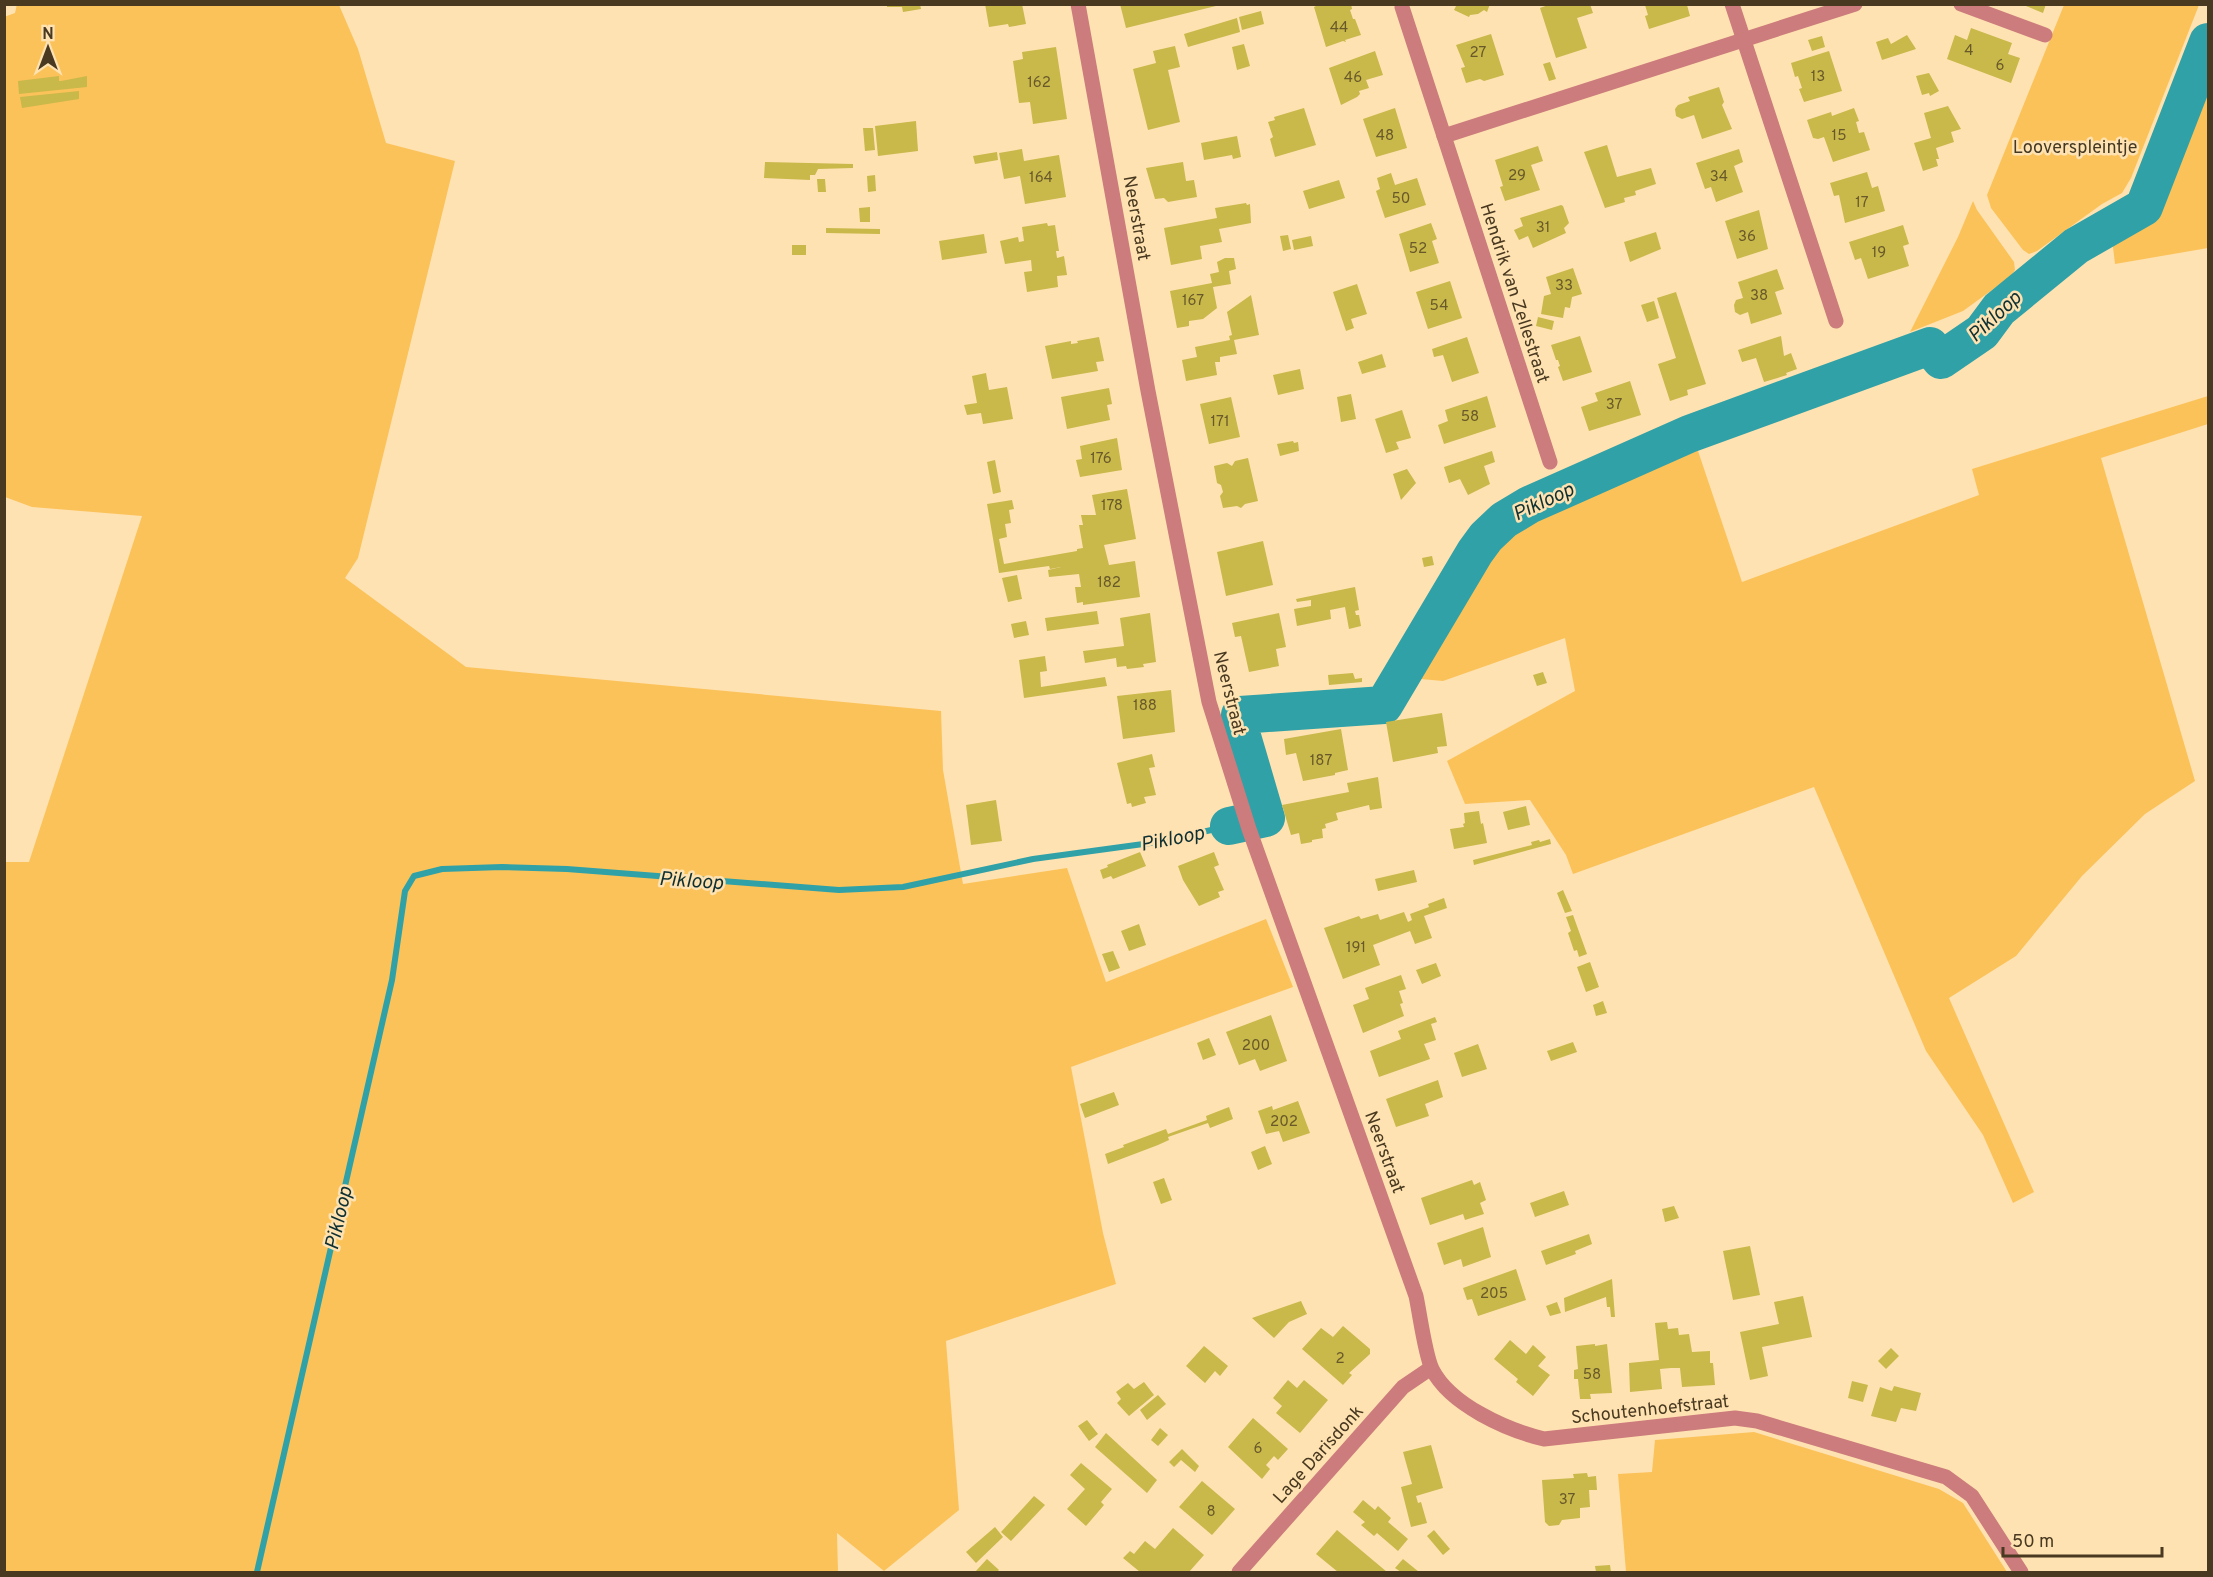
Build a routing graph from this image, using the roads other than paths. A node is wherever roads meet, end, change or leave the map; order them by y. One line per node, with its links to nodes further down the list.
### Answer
1 (1078, 4): 11 (street, Neerstraat)
2 (1732, 4): 7 (street)
3 (1856, 4): 7 (street)
4 (1961, 4): 6 (street)
5 (1402, 7): 8 (street, Hendrik van Zellestraat)
6 (2045, 35)
7 (1744, 41): 8 (street); 9 (street)
8 (1444, 136): 10 (street, Hendrik van Zellestraat)
9 (1836, 321)
10 (1550, 462)
11 (1431, 1368): 12 (street, Lage Darisdonk); 13 (street, Schoutenhoefstraat)
12 (1239, 1572)
13 (2021, 1572)

